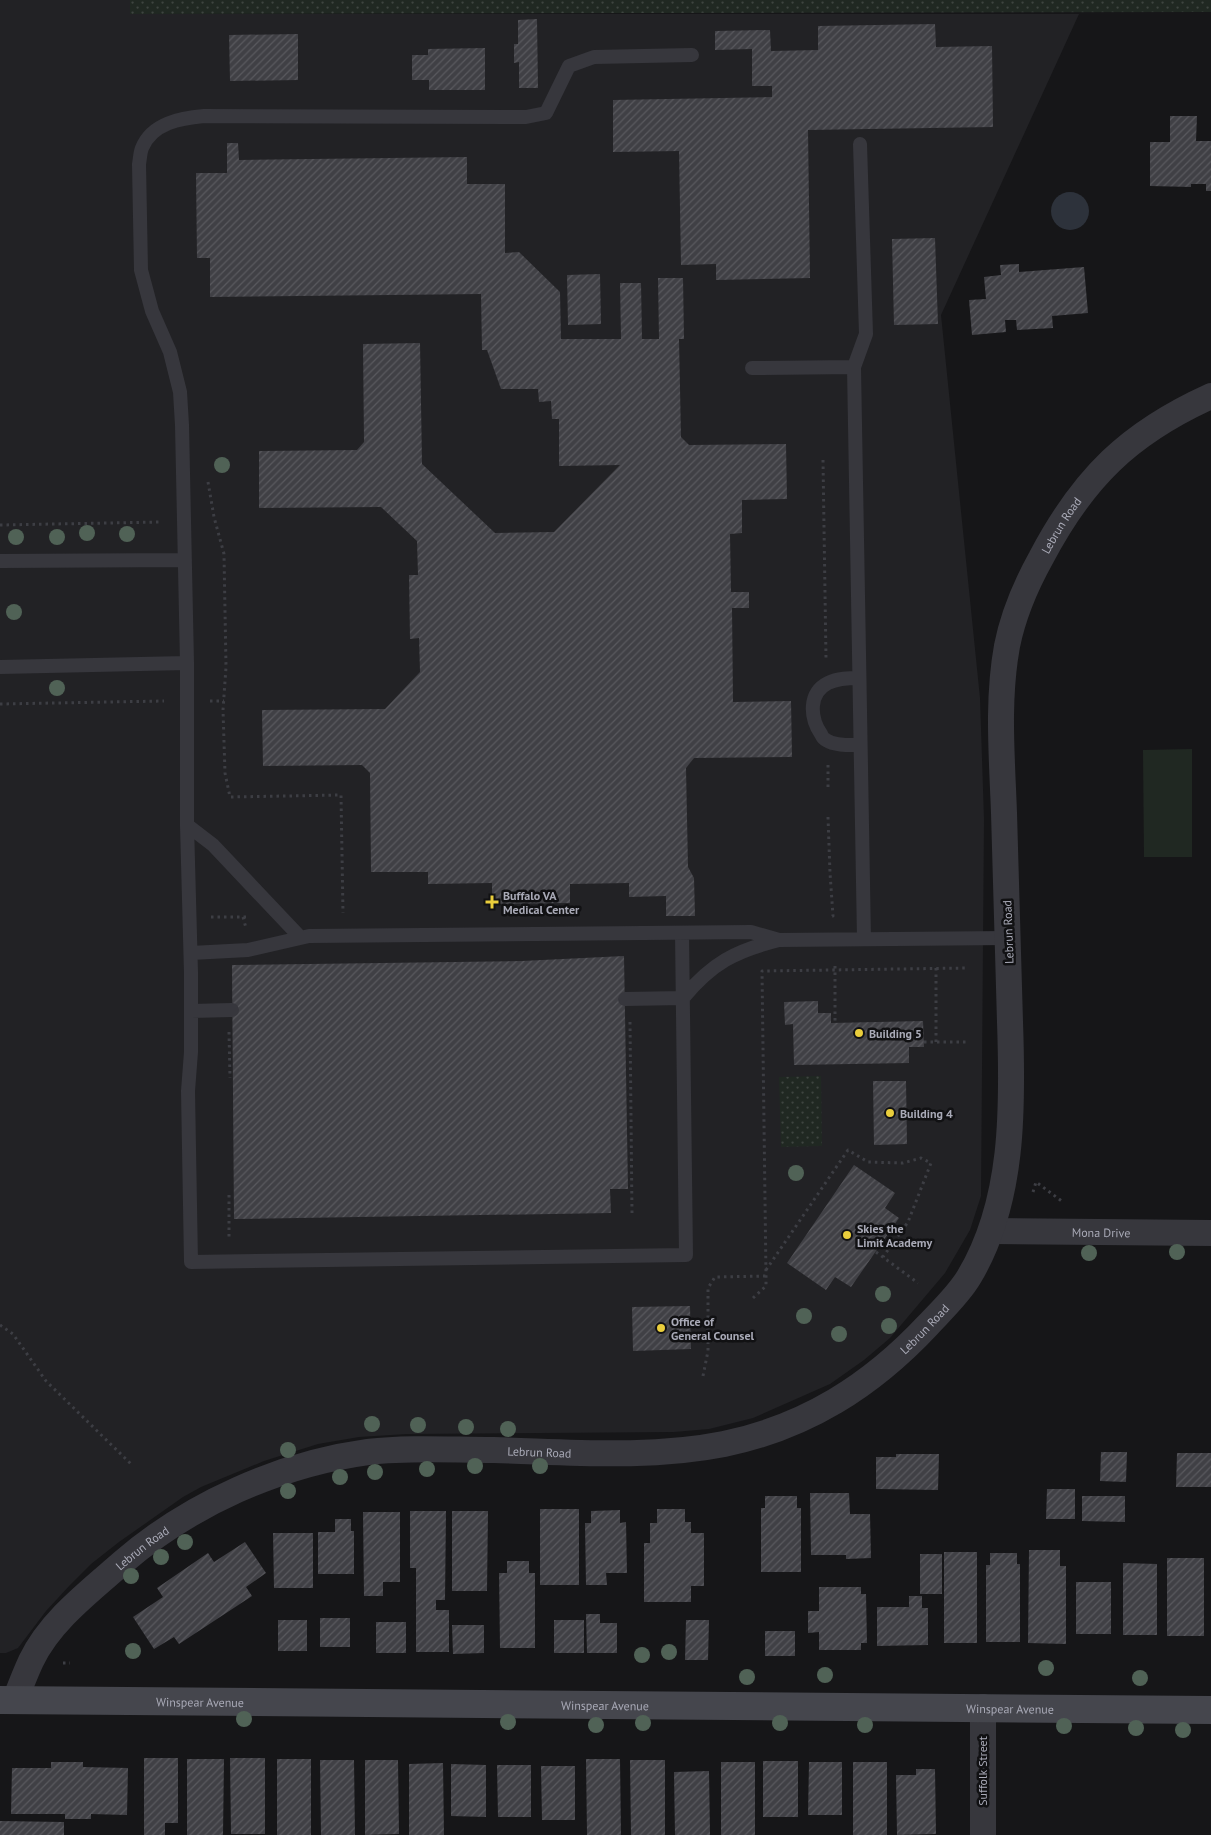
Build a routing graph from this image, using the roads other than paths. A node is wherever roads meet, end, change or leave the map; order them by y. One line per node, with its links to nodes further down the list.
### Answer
1 (692, 55): 6 (lane)
2 (860, 144): 3 (lane)
3 (854, 367): 4 (lane); 10 (lane)
4 (752, 368)
5 (1211, 396): 15 (street, Lebrun Road)
6 (186, 560): 7 (lane); 8 (lane)
7 (0, 561)
8 (187, 663): 9 (lane); 12 (lane)
9 (0, 667)
10 (859, 678): 11 (lane); 11 (lane)
11 (860, 745): 16 (lane)
12 (187, 825): 14 (lane); 18 (lane)
13 (682, 933): 14 (lane); 17 (lane); 19 (lane)
14 (300, 937): 18 (lane)
15 (1008, 938): 16 (lane); 23 (street, Lebrun Road)
16 (864, 939): 17 (lane)
17 (779, 940): 19 (lane)
18 (191, 953): 22 (lane)
19 (683, 998): 20 (lane); 22 (lane)
20 (625, 999)
21 (232, 1010): 22 (lane)
22 (191, 1011)
23 (992, 1231): 24 (street, Mona Drive); 25 (street, Lebrun Road)
24 (1211, 1233)
25 (8, 1700): 26 (street, Winspear Avenue)
26 (982, 1707): 27 (street, Winspear Avenue); 28 (street, Suffolk Street)
27 (1211, 1710)
28 (983, 1835)

